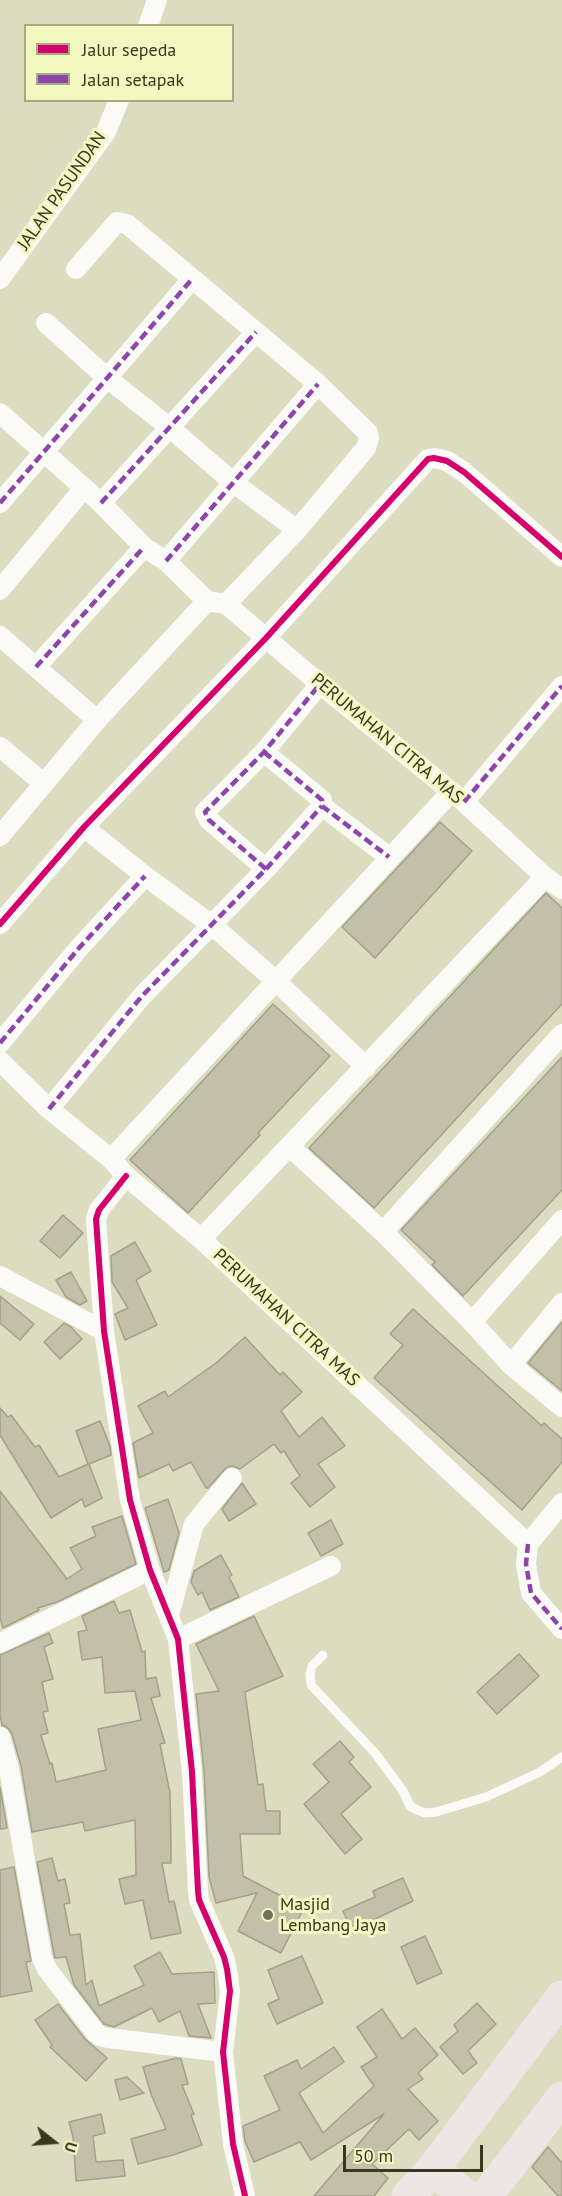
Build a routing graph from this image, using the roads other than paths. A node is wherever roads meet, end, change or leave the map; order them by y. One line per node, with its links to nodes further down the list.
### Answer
1 (157, 0): 2 (street)
2 (149, 24)
3 (118, 102): 5 (street, JALAN PASUNDAN)
4 (76, 269): 6 (street)
5 (0, 279)
6 (192, 279): 8 (street); 9 (street)
7 (46, 323): 9 (street)
8 (256, 332): 10 (street); 12 (street)
9 (107, 378): 12 (street); 13 (street)
10 (318, 384): 14 (street); 18 (street)
11 (0, 413): 13 (street, PERUMAHAN CITRA MAS)
12 (169, 426): 14 (street); 17 (street)
13 (43, 452): 15 (street, PERUMAHAN CITRA MAS); 16 (street)
14 (234, 483): 18 (street); 21 (street)
15 (84, 488): 17 (street, PERUMAHAN CITRA MAS); 22 (street)
16 (0, 503)
17 (101, 503): 19 (street, PERUMAHAN CITRA MAS)
18 (297, 530): 23 (street)
19 (144, 547): 21 (street, PERUMAHAN CITRA MAS); 26 (street)
20 (562, 557): 25 (street)
21 (166, 561): 23 (street, PERUMAHAN CITRA MAS)
22 (0, 590)
23 (217, 602): 25 (street, PERUMAHAN CITRA MAS); 29 (street)
24 (0, 636): 26 (street)
25 (266, 638): 27 (street, PERUMAHAN CITRA MAS); 35 (street)
26 (36, 667): 29 (street)
27 (320, 684): 31 (street); 33 (street, PERUMAHAN CITRA MAS)
28 (562, 686): 33 (street)
29 (98, 720): 32 (street)
30 (0, 747): 32 (street)
31 (264, 752): 34 (street); 38 (street)
32 (43, 783): 36 (street)
33 (457, 797): 37 (street); 40 (street, PERUMAHAN CITRA MAS)
34 (322, 806): 37 (street); 38 (street)
35 (84, 826): 39 (street); 42 (street)
36 (0, 836)
37 (389, 857): 44 (street)
38 (266, 869): 43 (street)
39 (145, 876): 43 (street); 46 (street)
40 (545, 877): 41 (street, PERUMAHAN CITRA MAS); 48 (street)
41 (562, 889)
42 (0, 924)
43 (213, 925): 44 (street); 49 (street)
44 (277, 982): 48 (street); 51 (street)
45 (562, 1034): 54 (street)
46 (0, 1043)
47 (0, 1062): 49 (street, PERUMAHAN CITRA MAS)
48 (366, 1067): 50 (street)
49 (49, 1109): 51 (street, PERUMAHAN CITRA MAS)
50 (289, 1146): 54 (street); 55 (street)
51 (111, 1159): 52 (street, PERUMAHAN CITRA MAS)
52 (126, 1176): 55 (street, PERUMAHAN CITRA MAS); 59 (street)
53 (562, 1220): 58 (street)
54 (383, 1232): 58 (street)
55 (201, 1239): 64 (street, PERUMAHAN CITRA MAS)
56 (0, 1276): 59 (street)
57 (562, 1303): 60 (street)
58 (472, 1322): 60 (street)
59 (105, 1331): 66 (street)
60 (511, 1365): 61 (street)
61 (562, 1407)
62 (232, 1478): 67 (street)
63 (562, 1503): 64 (street)
64 (528, 1544): 68 (street)
65 (331, 1566): 69 (street)
66 (150, 1570): 67 (street); 70 (street)
67 (169, 1615): 69 (street)
68 (562, 1629)
69 (178, 1639): 75 (street)
70 (0, 1643)
71 (323, 1655): 73 (lane)
72 (0, 1737): 75 (street)
73 (562, 1757)
74 (562, 1996): 77 (highway)
75 (223, 2052): 78 (street)
76 (562, 2098): 81 (highway)
77 (433, 2169): 79 (highway); 80 (highway)
78 (244, 2196)
79 (408, 2196)
80 (466, 2196)
81 (486, 2196)

